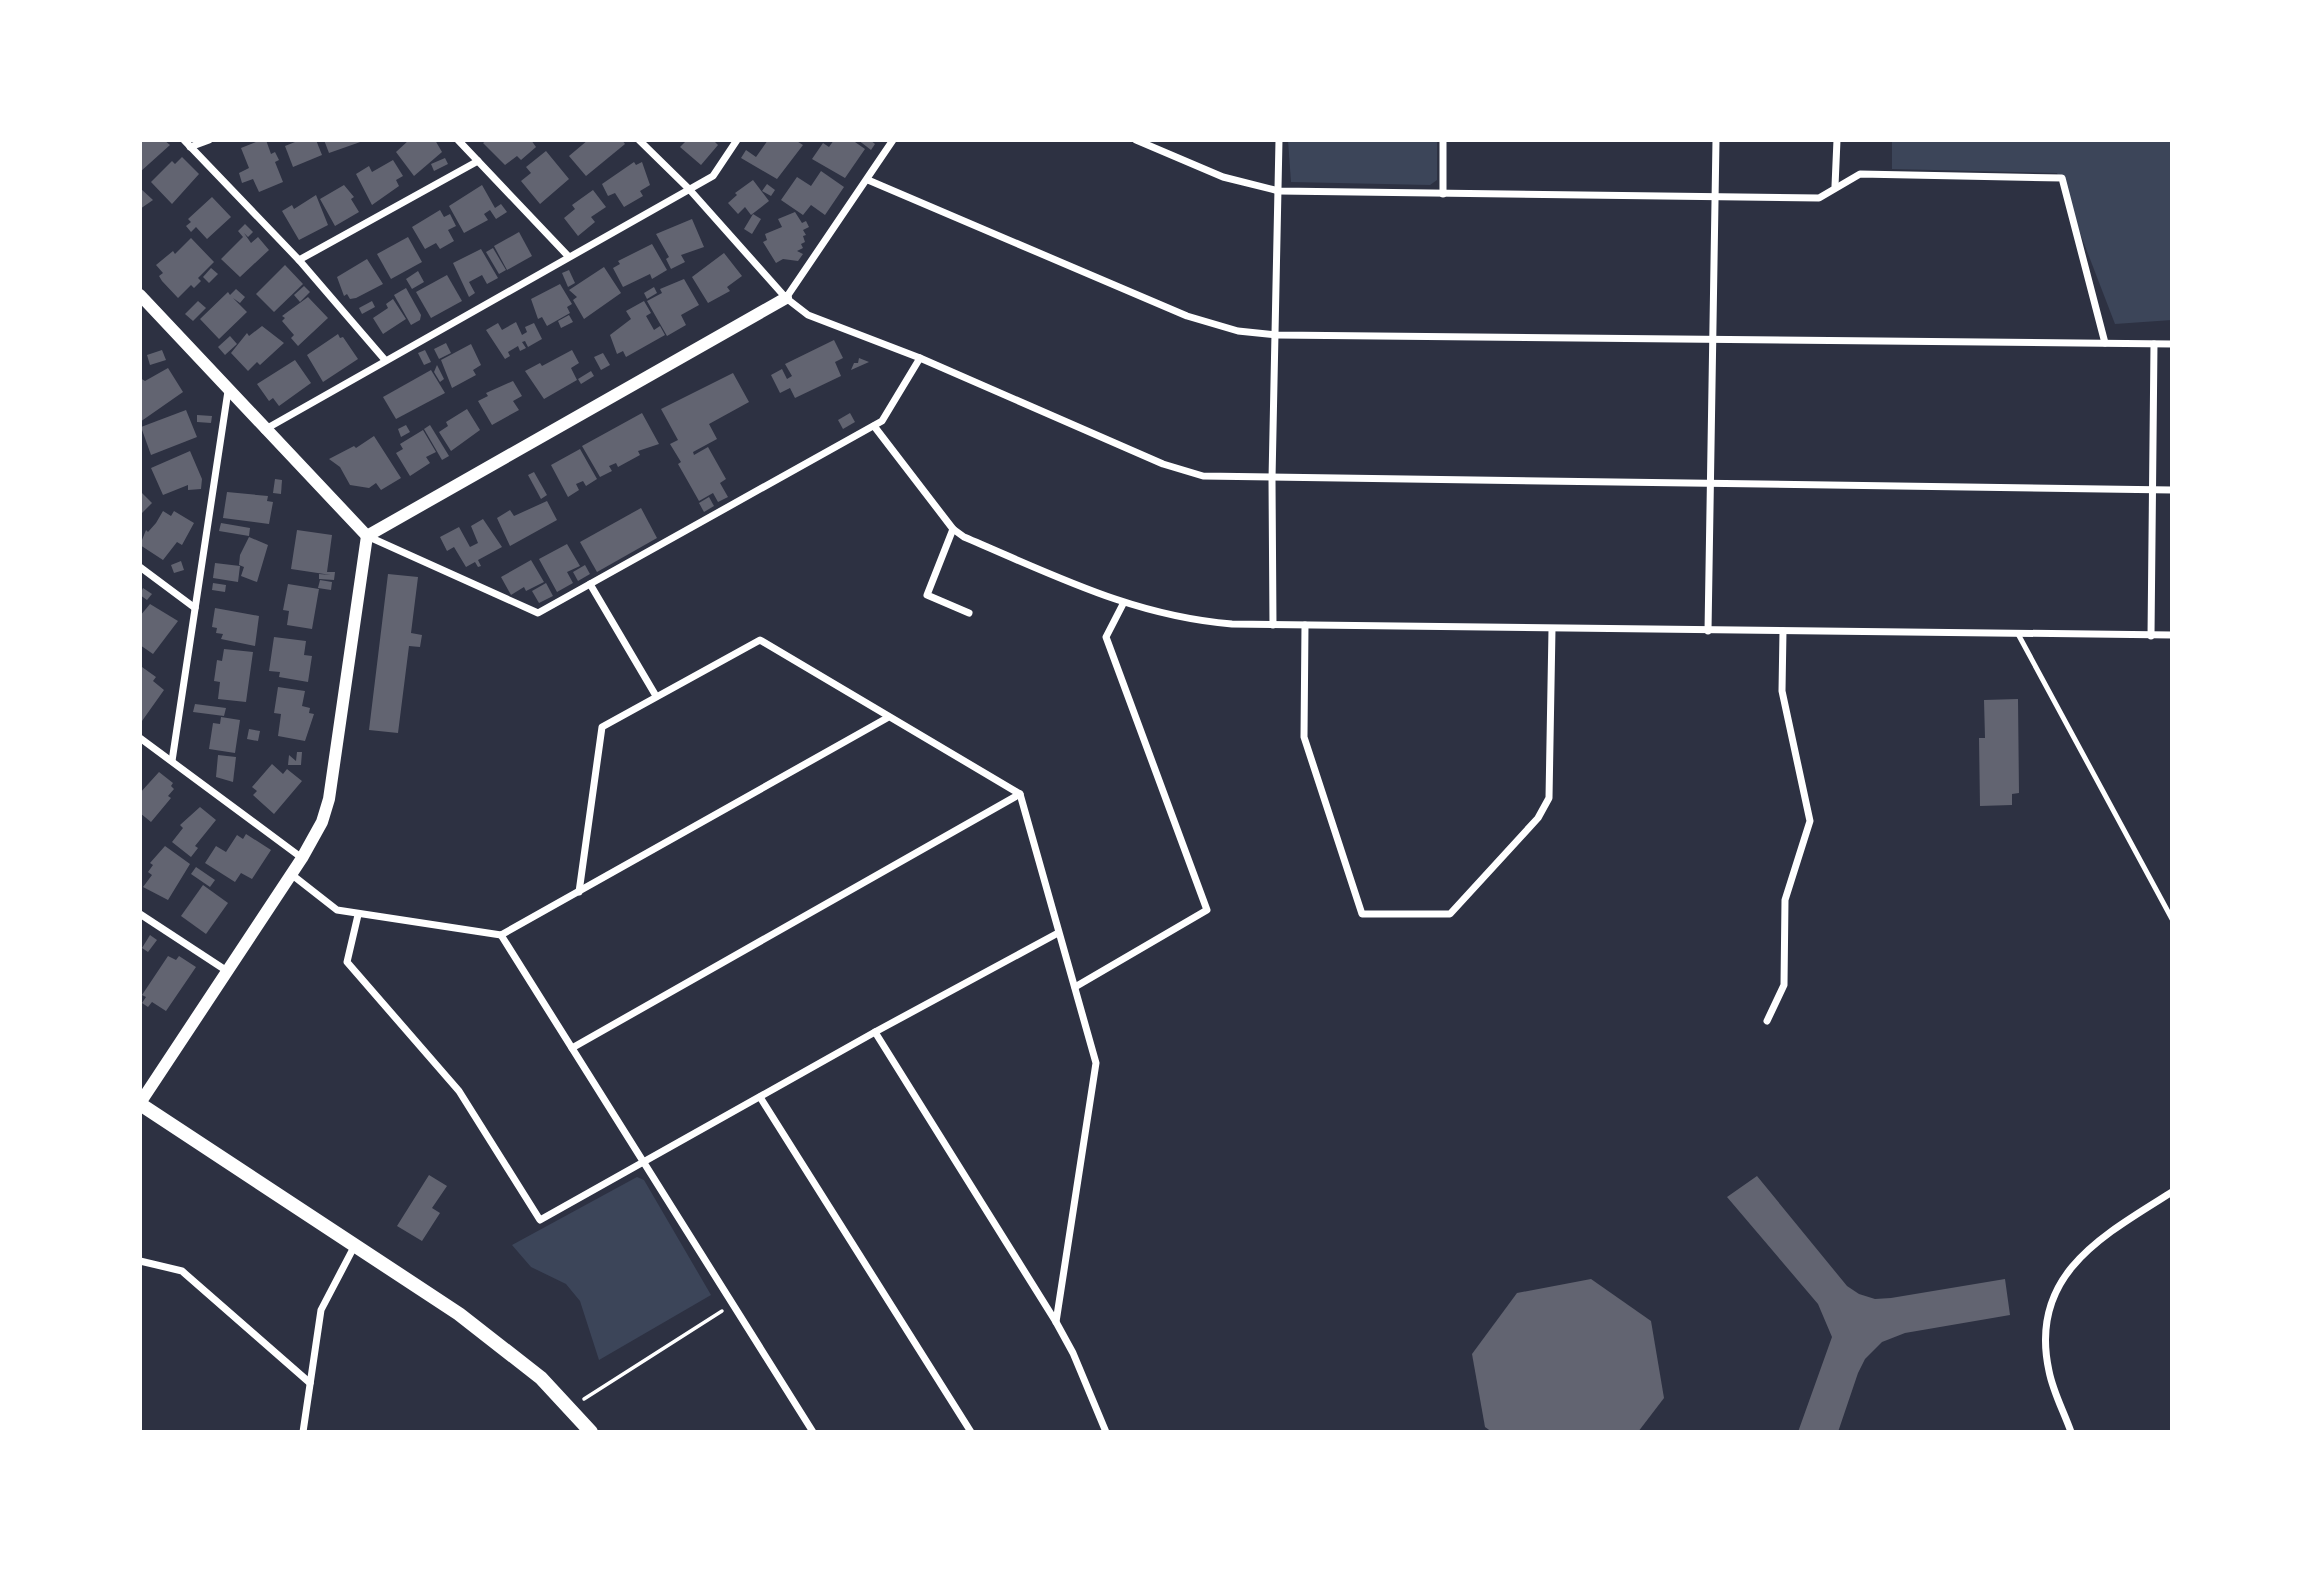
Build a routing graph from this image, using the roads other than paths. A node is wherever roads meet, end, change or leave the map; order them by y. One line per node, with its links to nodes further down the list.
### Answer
1 (184, 140): 12 (street)
2 (209, 140): 12 (street)
3 (458, 140): 13 (street)
4 (639, 140): 16 (street)
5 (737, 140): 16 (street)
6 (893, 140): 14 (street)
7 (1136, 140): 17 (street)
8 (1279, 140): 17 (street)
9 (1444, 140): 18 (street)
10 (1716, 140): 19 (street)
11 (1837, 140): 15 (street)
12 (190, 147): 21 (street)
13 (478, 161): 20 (street); 21 (street)
14 (868, 180): 23 (street); 24 (street)
15 (1835, 186): 19 (street); 26 (street)
16 (690, 189): 20 (street); 23 (street)
17 (1279, 191): 18 (street); 24 (street)
18 (1443, 194): 19 (street)
19 (1714, 198): 25 (street)
20 (568, 256): 30 (street)
21 (299, 260): 30 (street)
22 (140, 295): 31 (street)
23 (786, 298): 29 (street); 39 (street)
24 (1277, 335): 25 (street); 34 (street)
25 (1712, 340): 26 (street); 35 (street)
26 (2105, 343): 27 (street)
27 (2154, 344): 28 (street); 37 (street)
28 (2172, 344)
29 (920, 358): 32 (street); 34 (street)
30 (385, 359): 33 (street)
31 (228, 391): 33 (street); 43 (street)
32 (874, 426): 38 (street); 41 (street)
33 (264, 430): 39 (street)
34 (1272, 479): 35 (street); 45 (street)
35 (1709, 484): 37 (street); 48 (street)
36 (2172, 490): 37 (street)
37 (2151, 491): 52 (street)
38 (953, 529): 42 (street); 44 (street)
39 (367, 536): 41 (street); 58 (street)
40 (140, 567): 43 (street)
41 (590, 584): 53 (street)
42 (1123, 604): 45 (street); 67 (street)
43 (195, 608): 56 (street)
44 (969, 613)
45 (1273, 625): 46 (street)
46 (1305, 625): 47 (street); 47 (street)
47 (1552, 629): 48 (street)
48 (1708, 631): 49 (street)
49 (1783, 631): 50 (street); 68 (street)
50 (2018, 634): 52 (street); 63 (lane)
51 (2172, 635): 52 (street)
52 (2151, 636)
53 (656, 696): 54 (street); 60 (street)
54 (887, 718): 57 (street); 60 (street)
55 (140, 738): 56 (street)
56 (172, 761): 58 (street)
57 (1020, 794): 64 (street); 70 (street)
58 (302, 858): 59 (street)
59 (290, 874): 62 (street); 66 (street)
60 (579, 892): 65 (street)
61 (140, 914): 66 (street)
62 (358, 915): 65 (street); 73 (street)
63 (2172, 919)
64 (1058, 933): 67 (street); 69 (street)
65 (501, 935): 70 (street)
66 (227, 971): 72 (street)
67 (1075, 987): 77 (street)
68 (1767, 1021)
69 (875, 1032): 71 (street); 77 (street)
70 (572, 1048): 73 (street)
71 (760, 1097): 73 (street); 82 (street)
72 (140, 1103): 75 (main road)
73 (642, 1164): 81 (street)
74 (2172, 1192): 84 (street)
75 (355, 1245): 78 (street); 80 (main road)
76 (140, 1261): 78 (street)
77 (1056, 1322): 83 (street)
78 (310, 1383): 79 (street)
79 (303, 1432)
80 (591, 1432)
81 (813, 1432)
82 (971, 1432)
83 (1106, 1432)
84 (2071, 1432)

